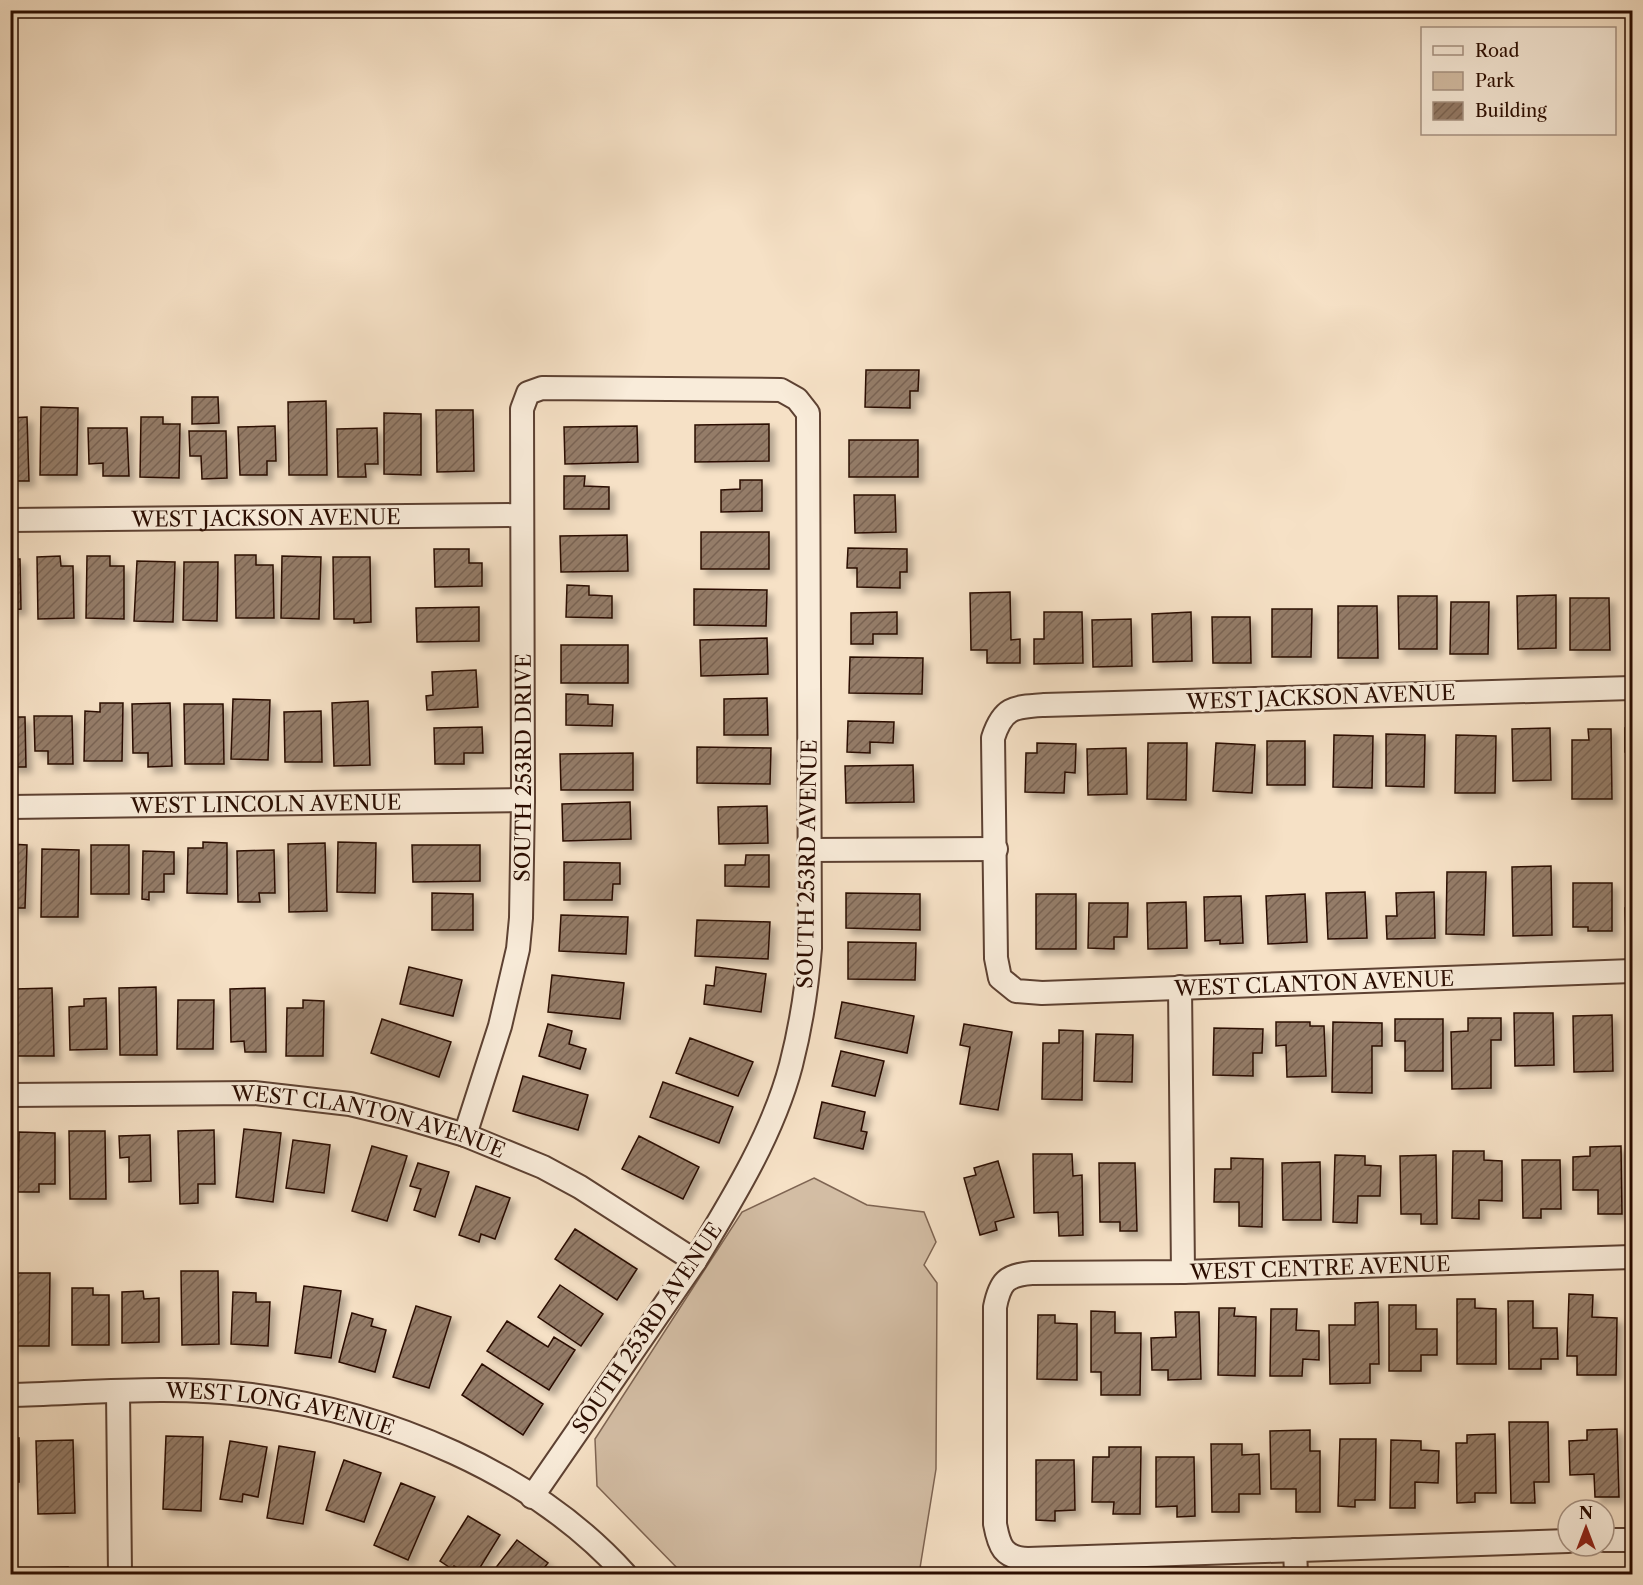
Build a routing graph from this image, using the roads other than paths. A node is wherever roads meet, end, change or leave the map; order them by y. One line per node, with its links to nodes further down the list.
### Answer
1 (797, 399): 2 (street, SOUTH 253RD DRIVE); 8 (street, SOUTH 253RD AVENUE)
2 (521, 515): 3 (street, WEST JACKSON AVENUE); 5 (street, SOUTH 253RD DRIVE)
3 (10, 520)
4 (1632, 688): 7 (street, WEST JACKSON AVENUE)
5 (523, 800): 6 (street, WEST LINCOLN AVENUE); 12 (street, SOUTH 253RD DRIVE)
6 (10, 807)
7 (996, 849): 8 (street); 10 (street, WEST CLANTON AVENUE)
8 (810, 850): 14 (street, SOUTH 253RD AVENUE)
9 (1632, 971): 10 (street, WEST CLANTON AVENUE)
10 (1180, 987): 15 (street)
11 (10, 1095): 12 (street, WEST CLANTON AVENUE)
12 (465, 1135): 14 (street, WEST CLANTON AVENUE)
13 (1632, 1257): 15 (street, WEST CENTRE AVENUE)
14 (694, 1261): 18 (street, SOUTH 253RD AVENUE)
15 (1183, 1272): 22 (street, WEST CENTRE AVENUE)
16 (118, 1392): 17 (street, WEST LONG AVENUE); 18 (street, WEST LONG AVENUE); 23 (street)
17 (10, 1395)
18 (532, 1497): 24 (street)
19 (1616, 1540): 20 (street)
20 (1632, 1540)
21 (1556, 1541): 22 (street)
22 (1295, 1550): 25 (street)
23 (120, 1575)
24 (625, 1575)
25 (1296, 1575)

